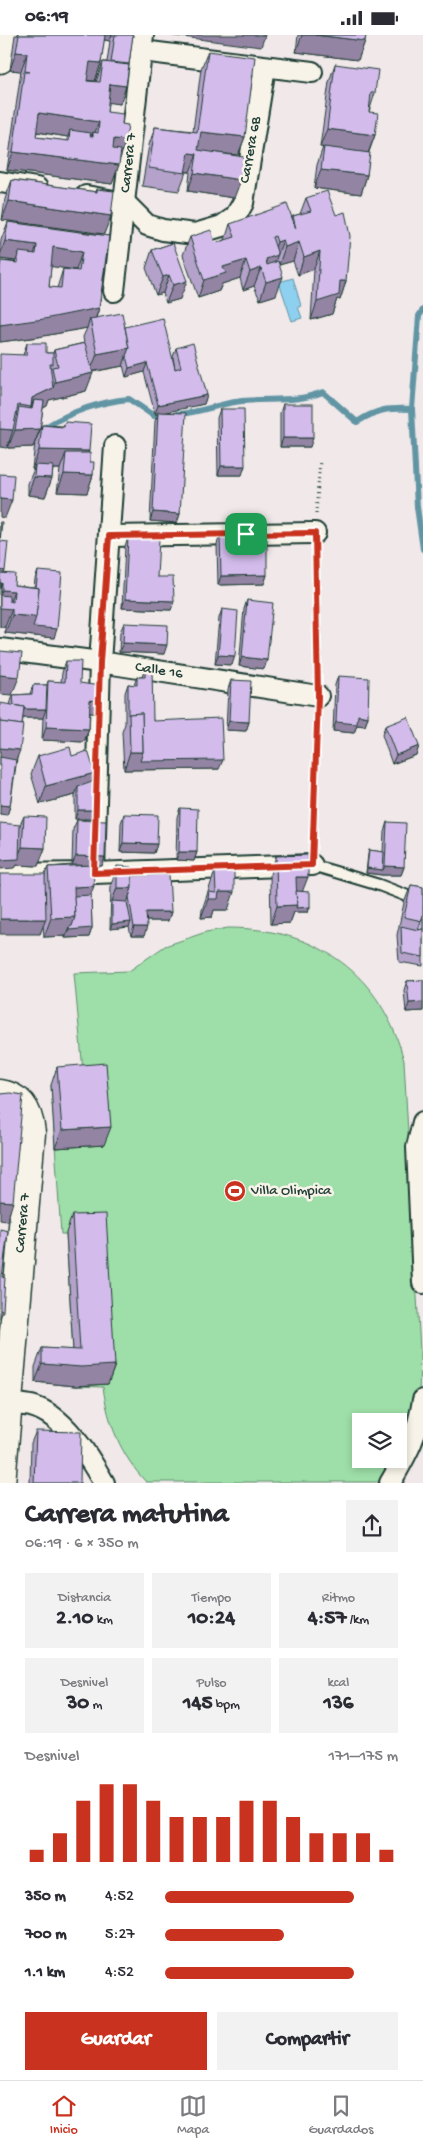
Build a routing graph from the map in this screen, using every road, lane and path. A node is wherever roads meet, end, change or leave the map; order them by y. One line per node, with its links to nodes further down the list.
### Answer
1 (3, 35): 3 (street)
2 (142, 43): 4 (street); 7 (street, Carrera 7)
3 (0, 59)
4 (266, 67): 5 (street); 7 (street, Carrera 6B)
5 (312, 72)
6 (0, 182): 7 (street)
7 (125, 203): 8 (street, Carrera 7)
8 (114, 291)
9 (115, 446): 12 (street)
10 (320, 459): 11 (path)
11 (315, 533): 12 (street); 15 (path)
12 (109, 536): 14 (street)
13 (0, 649): 14 (street, Calle 16)
14 (100, 662): 15 (street, Calle 16); 17 (street)
15 (318, 697): 16 (path)
16 (312, 865): 17 (street); 19 (lane)
17 (94, 873): 18 (street)
18 (0, 874)
19 (423, 902)
20 (0, 1094): 24 (street, Carrera 7)
21 (423, 1122): 22 (street)
22 (423, 1283)
23 (423, 1400): 27 (street)
24 (4, 1403): 25 (street, Carrera 7); 26 (street)
25 (1, 1483)
26 (104, 1483)
27 (390, 1483)

